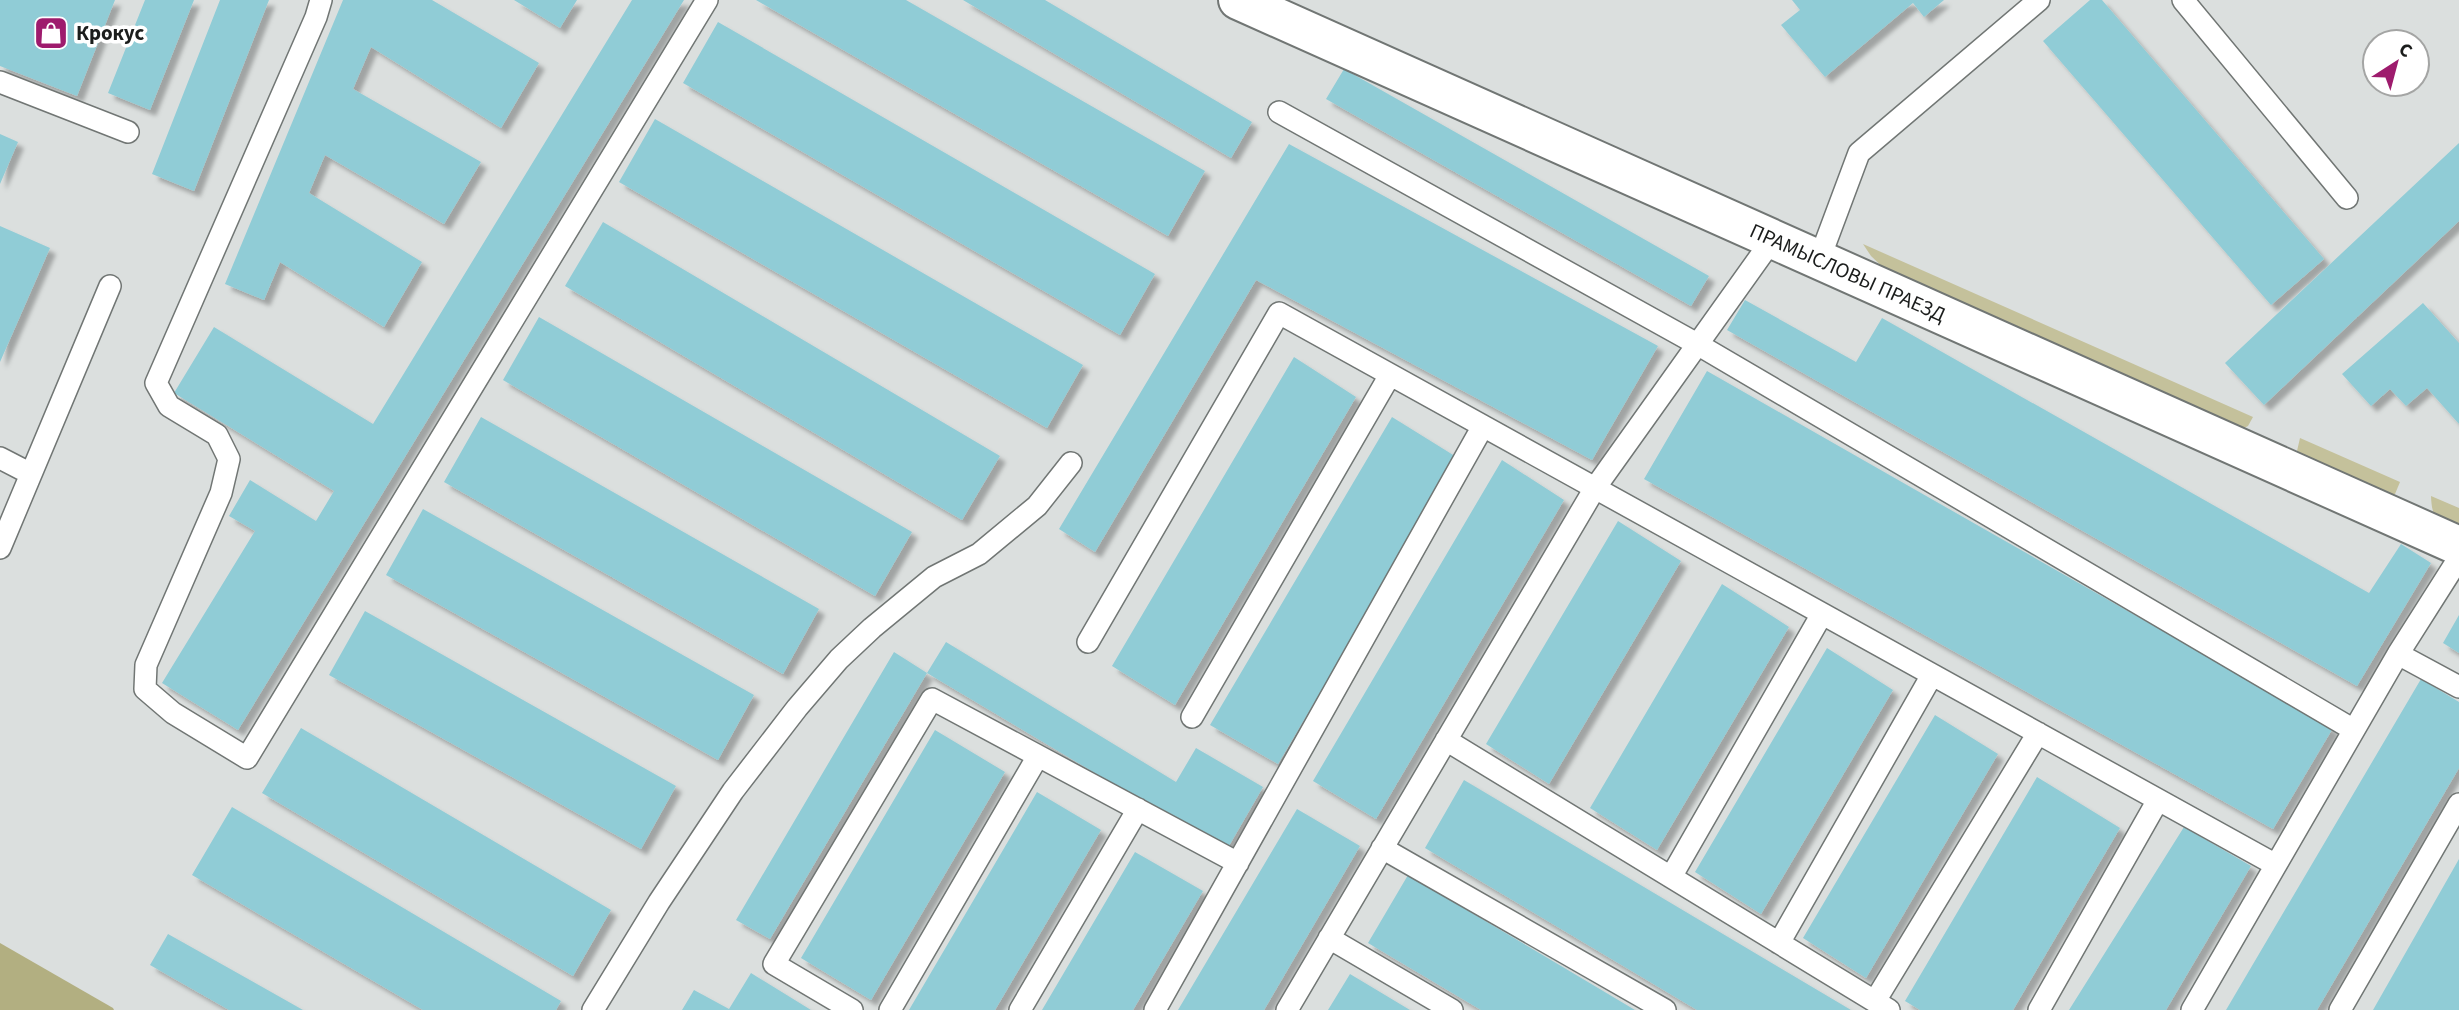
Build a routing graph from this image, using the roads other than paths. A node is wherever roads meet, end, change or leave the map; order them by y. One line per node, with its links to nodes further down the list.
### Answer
1 (321, 0): 2 (lane)
2 (707, 0)
3 (1238, 0): 10 (street, ПРАМЫСЛОВЫ ПРАЕЗД)
4 (2039, 0): 11 (lane)
5 (2183, 0): 9 (lane)
6 (0, 82): 8 (lane)
7 (1279, 112): 13 (lane)
8 (128, 132)
9 (2347, 198)
10 (1772, 240): 11 (street, ПРАМЫСЛОВЫ ПРАЕЗД); 13 (lane)
11 (1819, 260): 20 (street, ПРАМЫСЛОВЫ ПРАЕЗД)
12 (110, 286): 18 (lane)
13 (1697, 344): 19 (lane); 29 (lane)
14 (1390, 375): 15 (lane); 24 (lane); 28 (lane)
15 (1483, 426): 19 (lane); 37 (lane)
16 (0, 458): 18 (lane)
17 (1071, 463): 43 (lane)
18 (31, 474): 21 (lane)
19 (1595, 488): 23 (lane); 31 (lane)
20 (2459, 546)
21 (0, 548)
22 (2459, 558): 25 (lane)
23 (1822, 614): 26 (lane); 39 (lane)
24 (1088, 642)
25 (2398, 654): 27 (lane); 29 (lane)
26 (1932, 675): 30 (lane); 41 (lane)
27 (2459, 687)
28 (1192, 718)
29 (2354, 730): 38 (lane)
30 (2038, 733): 33 (lane); 42 (lane)
31 (1446, 740): 36 (lane); 39 (lane)
32 (1038, 756): 35 (lane); 44 (lane); 45 (lane)
33 (2158, 800): 38 (lane); 51 (lane)
34 (2459, 804): 53 (lane)
35 (1138, 809): 37 (lane); 46 (lane)
36 (1382, 848): 40 (lane); 50 (lane)
37 (1238, 863): 47 (lane)
38 (2276, 865): 52 (lane)
39 (1671, 877): 41 (lane)
40 (1329, 938): 48 (lane); 49 (lane)
41 (1779, 943): 42 (lane)
42 (1882, 1006)
43 (593, 1010)
44 (852, 1010)
45 (891, 1010)
46 (1020, 1010)
47 (1155, 1010)
48 (1287, 1010)
49 (1452, 1010)
50 (1665, 1010)
51 (2039, 1010)
52 (2192, 1010)
53 (2340, 1010)

